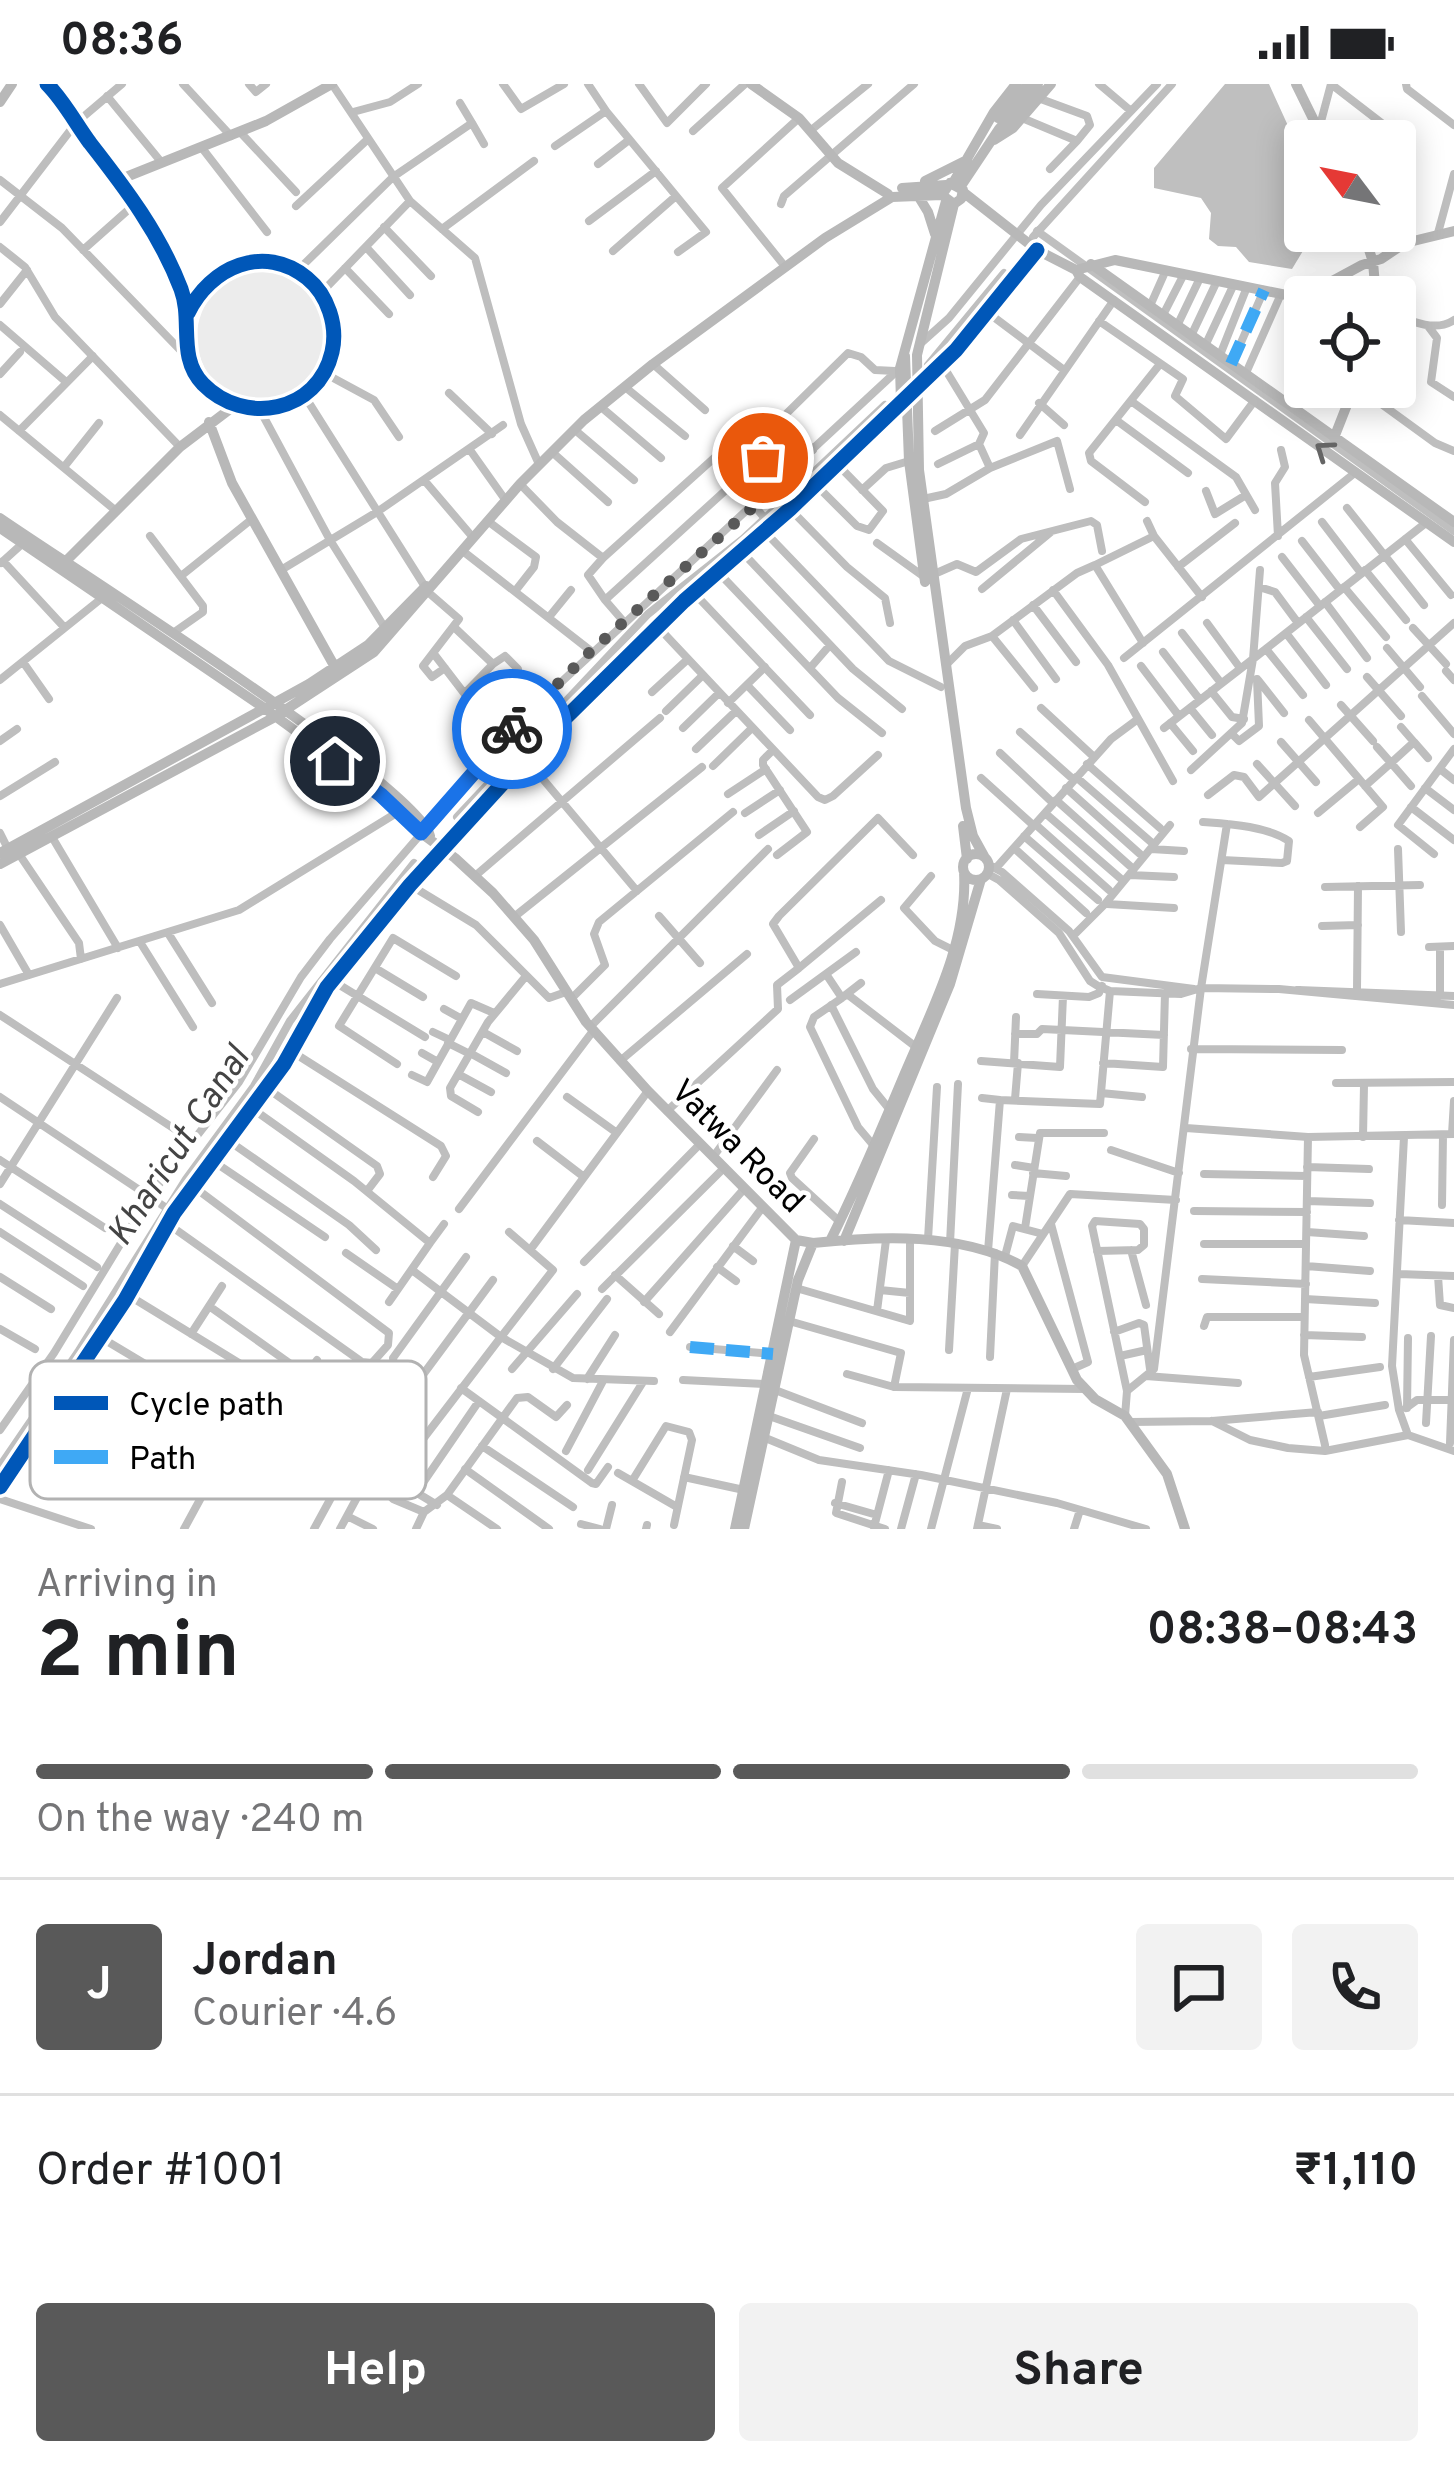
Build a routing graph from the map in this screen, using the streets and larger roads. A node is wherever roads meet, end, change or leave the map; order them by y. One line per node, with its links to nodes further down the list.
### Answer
1 (11, 84): 26 (street)
2 (47, 84): 36 (street)
3 (122, 84): 25 (street)
4 (183, 84): 42 (street)
5 (249, 84): 6 (street)
6 (266, 84)
7 (418, 84): 30 (street)
8 (564, 84): 22 (street)
9 (588, 84): 28 (street)
10 (639, 84): 11 (street)
11 (706, 84)
12 (748, 84): 31 (street); 40 (street)
13 (868, 84): 41 (street)
14 (914, 84): 50 (street)
15 (1016, 84): 46 (street)
16 (1028, 84): 39 (street)
17 (1051, 84): 24 (street)
18 (1099, 84): 29 (street)
19 (1157, 84): 29 (street)
20 (1406, 84): 38 (street)
21 (326, 85): 30 (street); 42 (street)
22 (505, 85)
23 (1301, 86): 33 (street)
24 (1038, 91): 32 (street); 39 (street); 45 (street)
25 (107, 97): 36 (street); 52 (street)
26 (0, 102)
27 (460, 103): 37 (street)
28 (606, 111): 44 (street); 48 (street)
29 (1131, 111): 78 (street)
30 (352, 112): 43 (street)
31 (799, 118): 41 (street); 88 (street)
32 (1022, 118): 45 (street); 46 (street)
33 (1316, 120)
34 (1325, 120): 35 (street)
35 (1378, 120)
36 (76, 122): 59 (street); 65 (street)
37 (472, 123): 47 (street); 58 (street)
38 (1454, 125)
39 (996, 126): 46 (street)
40 (693, 131)
41 (810, 131): 50 (street)
42 (236, 134): 49 (street); 62 (street)
43 (368, 139): 58 (street); 70 (street)
44 (629, 140): 53 (street); 56 (street)
45 (1077, 141): 55 (street)
46 (985, 142): 54 (street)
47 (484, 144)
48 (555, 146)
49 (202, 148): 52 (street); 76 (street)
50 (832, 156): 63 (street); 69 (street)
51 (534, 160): 74 (street)
52 (163, 164): 59 (street)
53 (598, 164)
54 (969, 166): 61 (street); 64 (street); 64 (street)
55 (1050, 169)
56 (656, 171): 66 (street); 71 (street)
57 (1454, 174): 77 (street)
58 (393, 177): 67 (street); 93 (street)
59 (121, 179): 68 (street)
60 (0, 180): 65 (street)
61 (914, 191): 63 (street); 64 (street); 79 (street); 131 (street)
62 (296, 192)
63 (887, 194): 88 (street)
64 (958, 195): 78 (street); 79 (street); 125 (street)
65 (20, 196): 72 (street); 82 (street)
66 (676, 196): 84 (street); 85 (street)
67 (410, 201): 73 (street); 74 (street)
68 (136, 203): 82 (street); 103 (street)
69 (782, 204)
70 (296, 206)
71 (589, 220)
72 (0, 222)
73 (385, 227): 80 (street); 96 (street)
74 (442, 229): 182 (street)
75 (1454, 231): 77 (street)
76 (267, 232)
77 (1438, 233): 87 (street)
78 (1018, 236): 83 (street); 125 (street)
79 (935, 238): 135 (street)
80 (366, 247): 90 (street); 108 (street)
81 (0, 248): 91 (street)
82 (83, 250): 127 (street)
83 (1037, 250): 94 (street); 113 (street)
84 (613, 251)
85 (678, 252)
86 (1370, 252): 87 (street)
87 (1373, 262): 97 (street); 98 (street)
88 (783, 264): 182 (street)
89 (1091, 264): 92 (street); 94 (street); 112 (street)
90 (345, 268): 105 (street); 115 (street)
91 (27, 270): 111 (street); 129 (street)
92 (1166, 270): 95 (street); 112 (street)
93 (297, 271): 105 (street); 110 (street)
94 (1078, 272): 109 (street); 124 (street)
95 (1184, 274): 99 (street); 116 (street)
96 (431, 276)
97 (1346, 276)
98 (1374, 276)
99 (1201, 277): 100 (street); 121 (street)
100 (1217, 280): 101 (street); 123 (street)
101 (1234, 284): 102 (street); 126 (street)
102 (1247, 287): 104 (street); 130 (street)
103 (182, 290): 110 (street); 114 (street)
104 (1264, 290): 106 (street); 134 (street)
105 (321, 293): 137 (street)
106 (1281, 293): 107 (street); 139 (street)
107 (1284, 294)
108 (410, 295)
109 (1114, 300): 118 (street); 146 (street)
110 (200, 301): 114 (street)
111 (0, 304)
112 (1150, 306): 116 (street)
113 (987, 312): 124 (street); 132 (street)
114 (188, 313): 127 (street)
115 (389, 314)
116 (1163, 315): 121 (street)
117 (1454, 320): 122 (street)
118 (1099, 321): 133 (street); 136 (street)
119 (1416, 322): 122 (street)
120 (0, 326): 140 (street)
121 (1178, 326): 123 (street)
122 (1428, 326): 145 (street)
123 (1191, 336): 126 (street)
124 (1030, 342): 136 (street); 155 (street)
125 (919, 346): 135 (street); 143 (street)
126 (1205, 346): 130 (street)
127 (187, 348): 147 (street)
128 (20, 352): 138 (street)
129 (93, 356): 140 (street); 173 (street)
130 (1220, 356): 134 (street)
131 (653, 364): 141 (street); 154 (street)
132 (942, 364): 143 (street); 155 (street)
133 (1160, 364): 146 (street); 148 (street)
134 (1231, 364): 139 (street)
135 (900, 365): 143 (street); 162 (street); 176 (street)
136 (1064, 370): 149 (street)
137 (324, 373): 144 (street); 170 (street)
138 (0, 374)
139 (1245, 375): 171 (street)
140 (65, 382): 164 (street)
141 (625, 387): 150 (street); 169 (street)
142 (449, 393): 167 (street)
143 (910, 394): 181 (street); 183 (street); 199 (street)
144 (304, 395): 153 (street); 208 (street)
145 (1454, 397)
146 (1255, 400): 188 (street, one-way to 146)
147 (230, 401): 153 (street); 157 (street)
148 (1131, 401): 158 (street); 197 (street)
149 (1040, 403): 161 (street); 168 (street)
150 (601, 406): 163 (street); 179 (street)
151 (1347, 408): 171 (street)
152 (1386, 408): 178 (street)
153 (260, 410): 225 (street)
154 (705, 410)
155 (969, 410): 165 (street); 172 (street)
156 (0, 416): 164 (street)
157 (212, 419): 173 (street); 210 (street)
158 (1116, 420): 187 (street); 201 (street)
159 (99, 423): 185 (street)
160 (503, 425): 167 (street)
161 (1064, 425)
162 (793, 429): 176 (street); 192 (street)
163 (575, 430): 177 (street); 189 (street)
164 (19, 431): 185 (street)
165 (935, 431)
166 (743, 432): 180 (street)
167 (492, 434): 175 (street)
168 (1020, 435)
169 (685, 436)
170 (399, 437)
171 (1334, 438): 205 (street)
172 (979, 444): 184 (street); 186 (street)
173 (180, 447): 206 (street)
174 (1281, 449): 223 (street)
175 (470, 450): 190 (street); 198 (street)
176 (813, 450): 202 (street)
177 (552, 452): 191 (street); 200 (street)
178 (1454, 452)
179 (661, 458)
180 (716, 459): 192 (street); 235 (street)
181 (909, 461): 195 (street); 245 (street)
182 (538, 462): 198 (street)
183 (837, 464): 193 (street); 195 (street)
184 (938, 464)
185 (64, 467): 206 (street)
186 (990, 468): 194 (street); 199 (street)
187 (1188, 472)
188 (1356, 472): 214 (street); 223 (street)
189 (634, 480)
190 (424, 481): 208 (street); 220 (street)
191 (520, 484): 212 (street); 235 (street)
192 (736, 484): 202 (street); 257 (street)
193 (816, 485): 195 (street); 204 (street)
194 (1070, 489)
195 (862, 490)
196 (1206, 491): 197 (street)
197 (1246, 495): 207 (street)
198 (503, 498): 220 (street)
199 (922, 500): 245 (street)
200 (608, 502)
201 (1145, 502)
202 (755, 508): 217 (street); 264 (street)
203 (1347, 508): 233 (street)
204 (790, 509): 217 (street); 265 (street)
205 (1435, 509): 214 (street); 215 (street)
206 (115, 510): 237 (street)
207 (1256, 510)
208 (377, 512): 225 (street); 248 (street)
209 (0, 518): 237 (street, Vatwa Road)
210 (252, 519): 240 (street); 244 (street)
211 (1147, 521): 222 (street)
212 (489, 522): 231 (street); 250 (street)
213 (1322, 522): 243 (street)
214 (1427, 522): 224 (street); 228 (street)
215 (1454, 522)
216 (1235, 523): 239 (street)
217 (768, 527): 232 (street); 307 (street)
218 (0, 529): 229 (street, Vatwa Road)
219 (1052, 530): 230 (street); 245 (street); 249 (street)
220 (470, 534): 248 (street)
221 (150, 536): 244 (street)
222 (1154, 536): 238 (street); 239 (street)
223 (1278, 537): 255 (street)
224 (1405, 539): 233 (street); 254 (street)
225 (330, 540): 240 (street); 270 (street)
226 (1302, 541): 247 (street)
227 (877, 542): 245 (street)
228 (1454, 542)
229 (22, 544): 236 (street); 237 (street, Vatwa Road)
230 (1102, 551)
231 (464, 552): 248 (street); 250 (street)
232 (742, 552): 242 (street); 277 (street)
233 (1384, 555): 243 (street); 260 (street)
234 (1282, 557): 258 (street)
235 (603, 558): 257 (street)
236 (2, 562): 268 (street)
237 (62, 565): 256 (street, Vatwa Road); 272 (street, Vatwa Road)
238 (1094, 565): 252 (street); 276 (street)
239 (1178, 567): 255 (street)
240 (280, 570): 297 (street)
241 (1260, 570): 246 (street)
242 (718, 572): 253 (street); 294 (street)
243 (1363, 572): 247 (street); 278 (street)
244 (181, 576): 272 (street)
245 (928, 576): 290 (street); 307 (street)
246 (1258, 587): 263 (street); 289 (street)
247 (1342, 588): 258 (street); 296 (street)
248 (428, 589): 270 (street); 271 (street); 297 (street)
249 (982, 589)
250 (517, 590): 261 (street)
251 (571, 590): 261 (street)
252 (1053, 590): 259 (street); 329 (street)
253 (694, 593): 269 (street); 292 (street)
254 (1451, 595)
255 (1202, 597): 276 (street)
256 (102, 598): 268 (street); 309 (street, Vatwa Road)
257 (605, 600): 264 (street)
258 (1322, 604): 263 (street); 284 (street)
259 (1033, 605): 262 (street); 287 (street)
260 (1424, 605)
261 (549, 617): 280 (street)
262 (1013, 620): 275 (street); 300 (street)
263 (1302, 620): 274 (street); 295 (street)
264 (624, 622): 280 (street)
265 (890, 622)
266 (1208, 623): 289 (street)
267 (1454, 623): 278 (street)
268 (64, 627): 286 (street)
269 (658, 627): 285 (street); 351 (street)
270 (385, 628): 297 (street)
271 (455, 628): 282 (street); 288 (street)
272 (172, 633): 309 (street, Vatwa Road)
273 (1182, 633): 304 (street)
274 (1286, 633): 279 (street); 306 (street)
275 (992, 636): 290 (street); 308 (street)
276 (1143, 643): 283 (street)
277 (830, 645): 294 (street); 323 (street)
278 (1429, 646): 296 (street); 303 (street)
279 (1266, 649): 289 (street); 315 (street)
280 (591, 651): 391 (street)
281 (1162, 652): 317 (street)
282 (434, 653): 293 (street); 293 (street)
283 (1124, 658)
284 (1367, 658)
285 (688, 659): 298 (street); 312 (street)
286 (22, 662): 302 (street); 316 (street)
287 (1076, 662)
288 (493, 664): 314 (street); 314 (street)
289 (1248, 665): 301 (street); 304 (street); 330 (street)
290 (945, 666): 410 (street)
291 (1141, 666): 327 (street)
292 (766, 667): 305 (street); 326 (street)
293 (445, 668): 314 (street)
294 (810, 668): 337 (street)
295 (1347, 669)
296 (1404, 669): 311 (street); 338 (street)
297 (338, 672): 322 (street)
298 (703, 675): 313 (street); 376 (street)
299 (1367, 677): 311 (street)
300 (1056, 679)
301 (1257, 679): 325 (street); 340 (street)
302 (0, 680)
303 (1454, 680)
304 (1221, 683): 310 (street)
305 (747, 685): 318 (street); 335 (street)
306 (1327, 685)
307 (941, 688): 409 (street)
308 (1034, 688)
309 (244, 689): 322 (street, Vatwa Road)
310 (1211, 691): 317 (street); 330 (street)
311 (1379, 691): 328 (street); 344 (street)
312 (652, 692)
313 (719, 693): 318 (street); 332 (street)
314 (465, 694)
315 (1303, 695)
316 (49, 699)
317 (1200, 700): 321 (street)
318 (728, 703): 324 (street)
319 (1341, 705): 328 (street)
320 (1041, 708): 353 (street)
321 (1190, 708): 327 (street); 339 (street)
322 (274, 710): 380 (street, Vatwa Road); 395 (street); 403 (street)
323 (902, 710)
324 (736, 711): 333 (street); 345 (street)
325 (1284, 713)
326 (810, 715)
327 (1179, 716): 348 (street)
328 (1352, 716): 341 (street); 356 (street)
329 (1138, 719): 353 (street); 365 (street)
330 (1244, 719): 340 (street)
331 (1309, 720): 341 (street)
332 (682, 728)
333 (752, 728): 346 (street); 358 (street)
334 (16, 729): 342 (street)
335 (790, 730)
336 (1020, 732): 366 (street)
337 (881, 734)
338 (1454, 734)
339 (1212, 735)
340 (1232, 735): 362 (street)
341 (1326, 740): 355 (street); 368 (street)
342 (0, 741)
343 (1281, 742): 355 (street)
344 (1414, 742): 352 (street); 356 (street)
345 (696, 748)
346 (773, 750): 350 (street); 360 (street)
347 (1454, 750): 361 (street)
348 (1193, 751)
349 (1000, 753): 377 (street)
350 (878, 755)
351 (526, 758): 376 (street); 398 (street)
352 (1428, 758)
353 (1091, 761): 366 (street); 397 (street)
354 (56, 762): 375 (street)
355 (1299, 763): 367 (street); 369 (street)
356 (1391, 763): 368 (street); 370 (street)
357 (1257, 764): 369 (street)
358 (713, 766)
359 (702, 767): 400 (street)
360 (766, 769): 372 (street); 373 (street)
361 (1440, 769): 364 (street); 371 (street)
362 (1191, 770)
363 (981, 778): 389 (street)
364 (1454, 780)
365 (1173, 781)
366 (1072, 782): 377 (street); 397 (street); 404 (street)
367 (1316, 782)
368 (1362, 782): 386 (street); 390 (street)
369 (1274, 784): 374 (street); 378 (street)
370 (1411, 786)
371 (1425, 788): 379 (street); 381 (street)
372 (780, 790): 382 (street); 384 (street)
373 (728, 794)
374 (1208, 795)
375 (0, 796)
376 (562, 802): 400 (street); 412 (street)
377 (1055, 802): 385 (street); 411 (street)
378 (1295, 806)
379 (1411, 807): 396 (street); 405 (street)
380 (404, 809): 391 (street, Vatwa Road); 432 (street)
381 (1454, 810)
382 (794, 811): 393 (street); 434 (street)
383 (733, 812): 421 (street)
384 (745, 813)
385 (1045, 813): 389 (street); 411 (street)
386 (1318, 813)
387 (1203, 822): 388 (street)
388 (1227, 824): 407 (street); 407 (street)
389 (1034, 825): 394 (street); 420 (street)
390 (1360, 827)
391 (426, 832): 398 (street, Vatwa Road); 531 (street)
392 (0, 833): 403 (street)
393 (759, 835)
394 (1024, 836): 399 (street); 423 (street)
395 (52, 837): 403 (street); 437 (street)
396 (1454, 840)
397 (1151, 846): 402 (street); 411 (street)
398 (443, 848): 412 (street, Vatwa Road); 415 (street)
399 (1014, 848): 410 (street); 425 (street)
400 (600, 849): 421 (street); 427 (street)
401 (1398, 849): 418 (street)
402 (1184, 851)
403 (9, 852): 408 (street); 441 (street)
404 (1140, 854)
405 (1434, 854)
406 (913, 855): 444 (street)
407 (1222, 860): 453 (street)
408 (0, 865)
409 (965, 865): 410 (street); 410 (street); 438 (street)
410 (988, 868): 433 (street); 452 (street); 584 (street)
411 (1126, 873): 414 (street); 423 (street)
412 (475, 876): 427 (street, Vatwa Road)
413 (931, 876): 438 (street)
414 (1174, 877)
415 (410, 885): 448 (street); 449 (street)
416 (1420, 885): 418 (street)
417 (1358, 886): 418 (street); 419 (street); 429 (street)
418 (1400, 886): 431 (street)
419 (1325, 887)
420 (1108, 890)
421 (637, 891): 458 (street)
422 (881, 900): 444 (street)
423 (1102, 902): 424 (street); 433 (street)
424 (1174, 908)
425 (1086, 913)
426 (659, 916): 434 (street)
427 (514, 917): 458 (street, Vatwa Road)
428 (0, 925): 446 (street)
429 (1358, 925): 430 (street); 455 (street)
430 (1322, 926)
431 (1401, 932)
432 (168, 933): 435 (street); 467 (street)
433 (1073, 936): 452 (street)
434 (679, 940): 442 (street); 475 (street)
435 (140, 942): 437 (street); 474 (street)
436 (1454, 946): 462 (street)
437 (118, 948): 441 (street)
438 (953, 950): 482 (street)
439 (856, 952): 445 (street)
440 (747, 954): 489 (street)
441 (81, 959): 446 (street)
442 (700, 963)
443 (375, 968): 447 (street); 460 (street); 463 (street)
444 (799, 968): 519 (street)
445 (826, 974): 461 (street); 465 (street)
446 (29, 975): 451 (street)
447 (456, 976)
448 (526, 976): 458 (street); 470 (street)
449 (332, 981): 460 (street); 485 (street)
450 (861, 983): 461 (street)
451 (0, 984)
452 (1105, 986): 453 (street); 456 (street); 459 (street); 478 (street)
453 (1198, 988): 454 (street); 456 (street); 483 (street)
454 (1296, 990): 455 (street); 466 (street)
455 (1357, 991): 462 (street)
456 (1165, 993): 480 (street)
457 (1037, 994): 459 (street)
458 (568, 995): 475 (street, Vatwa Road)
459 (1063, 995): 476 (street)
460 (358, 996): 481 (street); 495 (street)
461 (844, 996): 468 (street); 482 (street)
462 (1440, 996): 466 (street)
463 (423, 997)
464 (117, 998): 494 (street)
465 (790, 1000)
466 (1454, 1001)
467 (212, 1003)
468 (831, 1005): 517 (street); 535 (street)
469 (445, 1010): 473 (street)
470 (494, 1012): 473 (street); 477 (street)
471 (0, 1015): 494 (street)
472 (1016, 1017): 479 (street)
473 (461, 1019): 481 (street)
474 (193, 1027)
475 (592, 1029): 489 (street, Vatwa Road); 566 (street)
476 (1062, 1030): 478 (street); 479 (street); 492 (street)
477 (483, 1032): 486 (street); 488 (street)
478 (1106, 1032): 480 (street); 493 (street)
479 (1015, 1034): 492 (street)
480 (1164, 1035): 493 (street)
481 (449, 1042): 488 (street); 491 (street)
482 (916, 1047): 517 (street)
483 (1191, 1048): 484 (street); 521 (street)
484 (1342, 1050)
485 (291, 1051): 505 (street); 551 (street)
486 (517, 1051)
487 (422, 1053): 491 (street)
488 (470, 1054): 497 (street); 498 (street)
489 (620, 1061): 506 (street, Vatwa Road)
490 (981, 1061): 492 (street)
491 (438, 1062): 499 (street)
492 (1016, 1063): 513 (street)
493 (1103, 1063): 508 (street)
494 (76, 1064): 520 (street); 531 (street)
495 (397, 1064)
496 (777, 1070): 539 (street)
497 (506, 1073)
498 (458, 1074): 507 (street); 518 (street)
499 (412, 1075)
500 (1454, 1082): 503 (street)
501 (1336, 1083): 503 (street)
502 (958, 1084): 538 (street)
503 (1364, 1085): 527 (street)
504 (937, 1087): 537 (street)
505 (268, 1089): 516 (street); 556 (street)
506 (648, 1091): 519 (street, Vatwa Road); 522 (street)
507 (491, 1092)
508 (1101, 1093): 511 (street); 513 (street)
509 (567, 1096): 522 (street)
510 (0, 1097): 520 (street)
511 (1142, 1097)
512 (982, 1098): 514 (street)
513 (1015, 1099): 514 (street)
514 (1000, 1100): 599 (street)
515 (1454, 1101): 524 (street)
516 (253, 1109): 532 (street); 556 (street)
517 (890, 1110): 535 (street)
518 (478, 1112)
519 (666, 1112): 534 (street, Vatwa Road)
520 (38, 1123): 543 (street); 559 (street)
521 (1186, 1127): 526 (street); 548 (street)
522 (616, 1133): 552 (street)
523 (1104, 1133): 529 (street)
524 (1450, 1134): 528 (street); 563 (street)
525 (1019, 1137): 529 (street)
526 (1308, 1137): 527 (street); 547 (street)
527 (1364, 1137): 528 (street)
528 (1404, 1137): 569 (street)
529 (1037, 1138): 546 (street)
530 (814, 1139): 570 (street)
531 (193, 1141): 559 (street)
532 (229, 1141): 541 (street); 594 (street)
533 (537, 1141): 552 (street)
534 (700, 1144): 539 (street, Vatwa Road); 602 (street)
535 (874, 1147): 570 (street)
536 (1111, 1150): 548 (street)
537 (933, 1155): 538 (street); 582 (street)
538 (954, 1155): 590 (street)
539 (713, 1157): 544 (street, Vatwa Road)
540 (0, 1160): 543 (street)
541 (213, 1161): 554 (street); 581 (street)
542 (1015, 1165): 546 (street)
543 (10, 1167): 553 (street); 574 (street)
544 (724, 1168): 555 (street, Vatwa Road); 610 (street)
545 (1369, 1169): 547 (street)
546 (1033, 1171): 550 (street); 558 (street)
547 (1307, 1172): 549 (street); 564 (street)
548 (1179, 1173): 560 (street)
549 (1204, 1174)
550 (1066, 1176)
551 (433, 1177)
552 (584, 1178): 595 (street)
553 (0, 1184)
554 (194, 1187): 568 (street); 669 (street)
555 (744, 1189): 565 (street, Vatwa Road); 631 (street)
556 (367, 1191): 588 (street)
557 (1012, 1195): 558 (street)
558 (1030, 1196): 575 (street)
559 (149, 1197): 568 (street); 664 (street)
560 (1176, 1200): 571 (street); 677 (street)
561 (0, 1204): 605 (street)
562 (1370, 1204): 564 (street)
563 (1442, 1204)
564 (1307, 1206): 567 (street); 578 (street)
565 (762, 1208): 583 (street, Vatwa Road); 593 (street)
566 (460, 1209)
567 (1194, 1211)
568 (171, 1218): 627 (street); 668 (street)
569 (1399, 1220): 572 (street); 609 (street)
570 (840, 1222): 587 (street)
571 (1051, 1222): 579 (street); 675 (street)
572 (1454, 1223)
573 (444, 1224): 588 (street)
574 (105, 1228)
575 (1025, 1228): 579 (street); 599 (street)
576 (0, 1232): 618 (street)
577 (509, 1232): 595 (street)
578 (1306, 1232): 580 (street); 592 (street)
579 (1043, 1234): 603 (street)
580 (1364, 1235)
581 (325, 1238)
582 (928, 1239): 586 (street, Vatwa Road); 590 (street, Vatwa Road)
583 (796, 1240): 589 (street, Vatwa Road); 660 (street)
584 (844, 1240): 585 (street, Vatwa Road); 587 (street, Vatwa Road)
585 (886, 1240): 586 (street, Vatwa Road); 623 (street)
586 (910, 1240): 625 (street)
587 (830, 1241): 589 (street, Vatwa Road)
588 (430, 1243): 607 (street)
589 (813, 1243): 621 (street)
590 (952, 1243): 599 (street, Vatwa Road); 657 (street)
591 (1204, 1244): 592 (street)
592 (1306, 1244): 604 (street)
593 (734, 1246): 601 (street); 606 (street)
594 (376, 1250)
595 (530, 1250): 652 (street)
596 (1131, 1250): 597 (street); 597 (street); 633 (street)
597 (1097, 1251): 644 (street)
598 (346, 1253): 622 (street)
599 (996, 1254): 603 (street, Vatwa Road); 662 (street)
600 (466, 1257): 624 (street)
601 (753, 1261)
602 (584, 1262)
603 (1022, 1266): 675 (street)
604 (1306, 1266): 608 (street); 617 (street)
605 (97, 1267)
606 (718, 1267): 616 (street); 645 (street)
607 (412, 1270): 622 (street); 624 (street)
608 (1370, 1271)
609 (1399, 1274): 612 (street); 696 (street)
610 (615, 1275): 620 (street); 631 (street)
611 (0, 1276): 636 (street)
612 (1438, 1276): 613 (street); 635 (street)
613 (1454, 1276)
614 (493, 1280): 638 (street)
615 (1202, 1280): 617 (street)
616 (736, 1281)
617 (1306, 1284): 629 (street)
618 (83, 1286)
619 (222, 1286): 634 (street)
620 (602, 1288)
621 (796, 1288): 637 (street); 641 (street)
622 (398, 1289): 630 (street)
623 (880, 1290): 625 (street); 637 (street)
624 (440, 1291): 638 (street); 670 (street)
625 (910, 1292): 637 (street)
626 (577, 1294): 659 (street)
627 (128, 1295): 646 (street); 651 (street)
628 (608, 1299): 674 (street)
629 (1304, 1299): 632 (street); 640 (street)
630 (389, 1302)
631 (644, 1302): 639 (street)
632 (1375, 1303)
633 (1146, 1305)
634 (209, 1306): 646 (street); 663 (street)
635 (1454, 1308)
636 (51, 1309)
637 (877, 1311)
638 (468, 1313): 652 (street); 672 (street)
639 (659, 1314)
640 (1304, 1317): 642 (street); 648 (street)
641 (789, 1321): 684 (street); 686 (street)
642 (1204, 1326)
643 (0, 1329): 656 (street)
644 (1114, 1332): 658 (street); 661 (street)
645 (670, 1333)
646 (190, 1334): 667 (street)
647 (615, 1335): 679 (street)
648 (1304, 1335): 649 (street); 678 (street)
649 (1362, 1336)
650 (1431, 1336): 691 (street)
651 (100, 1337): 665 (street); 666 (street)
652 (501, 1337): 659 (street); 685 (street)
653 (1408, 1338): 696 (street)
654 (1454, 1340): 692 (street)
655 (690, 1347): 660 (street)
656 (35, 1349)
657 (949, 1349)
658 (1148, 1350): 661 (street); 677 (street)
659 (527, 1353): 673 (street); 674 (street)
660 (772, 1354): 684 (street)
661 (1120, 1356): 690 (street)
662 (990, 1358)
663 (285, 1360)
664 (48, 1361)
665 (84, 1361)
666 (140, 1361)
667 (234, 1361)
668 (361, 1361)
669 (375, 1361)
670 (393, 1361)
671 (1380, 1367): 678 (street)
672 (426, 1369)
673 (512, 1369)
674 (553, 1369): 679 (street)
675 (1072, 1369): 689 (street)
676 (847, 1374): 686 (street)
677 (1148, 1374): 682 (street); 690 (street)
678 (1309, 1377): 697 (street)
679 (587, 1380): 680 (street)
680 (603, 1381): 714 (street); 716 (street)
681 (683, 1381): 684 (street)
682 (1238, 1383)
683 (30, 1387): 704 (street)
684 (770, 1387): 698 (street); 702 (street); 707 (street)
685 (461, 1388): 693 (street); 706 (street)
686 (894, 1388): 687 (street)
687 (968, 1388): 688 (street); 722 (street)
688 (1007, 1388): 689 (street); 725 (street)
689 (1086, 1389): 700 (street)
690 (1127, 1391): 700 (street)
691 (1428, 1399): 692 (street); 696 (street); 703 (street)
692 (1453, 1400): 712 (street)
693 (478, 1402): 699 (street); 720 (street)
694 (567, 1405): 699 (street)
695 (1385, 1406): 697 (street)
696 (1403, 1409): 705 (street)
697 (1318, 1414): 701 (street); 709 (street)
698 (769, 1416): 707 (street); 713 (street)
699 (502, 1419): 711 (street); 721 (street)
700 (1127, 1419): 701 (street); 762 (street)
701 (1212, 1421): 705 (street)
702 (862, 1423)
703 (1426, 1424)
704 (0, 1430)
705 (1408, 1435): 712 (street)
706 (426, 1436)
707 (760, 1437): 717 (street); 726 (street); 755 (street)
708 (30, 1442): 710 (street)
709 (1325, 1444)
710 (28, 1445): 724 (street)
711 (482, 1446): 715 (street); 736 (street)
712 (1452, 1447)
713 (860, 1448)
714 (566, 1451)
715 (466, 1469): 727 (street); 752 (street)
716 (588, 1470)
717 (889, 1470): 718 (street); 742 (street)
718 (916, 1474): 722 (street); 757 (street)
719 (684, 1477): 721 (street); 726 (street); 737 (street)
720 (426, 1478)
721 (632, 1480): 737 (street)
722 (944, 1480): 725 (street); 758 (street)
723 (842, 1482): 742 (street)
724 (0, 1487)
725 (983, 1488): 738 (street); 744 (street)
726 (744, 1490): 754 (street)
727 (447, 1495): 734 (street); 751 (street)
728 (0, 1499): 745 (street)
729 (200, 1499): 746 (street)
730 (330, 1499): 747 (street)
731 (356, 1499): 740 (street)
732 (393, 1499): 739 (street)
733 (426, 1499): 734 (street)
734 (437, 1505): 739 (street)
735 (612, 1505): 753 (street)
736 (573, 1507)
737 (677, 1507): 743 (street)
738 (1080, 1510): 760 (street); 761 (street)
739 (424, 1512): 750 (street)
740 (346, 1516): 748 (street); 749 (street)
741 (581, 1523): 753 (street)
742 (875, 1523): 756 (street)
743 (674, 1525)
744 (977, 1527): 759 (street)
745 (91, 1529)
746 (184, 1529)
747 (314, 1529)
748 (340, 1529)
749 (373, 1529)
750 (416, 1529)
751 (496, 1529)
752 (549, 1529)
753 (603, 1529)
754 (735, 1529)
755 (745, 1529)
756 (885, 1529)
757 (901, 1529)
758 (931, 1529)
759 (997, 1529)
760 (1074, 1529)
761 (1146, 1529)
762 (1185, 1529)

